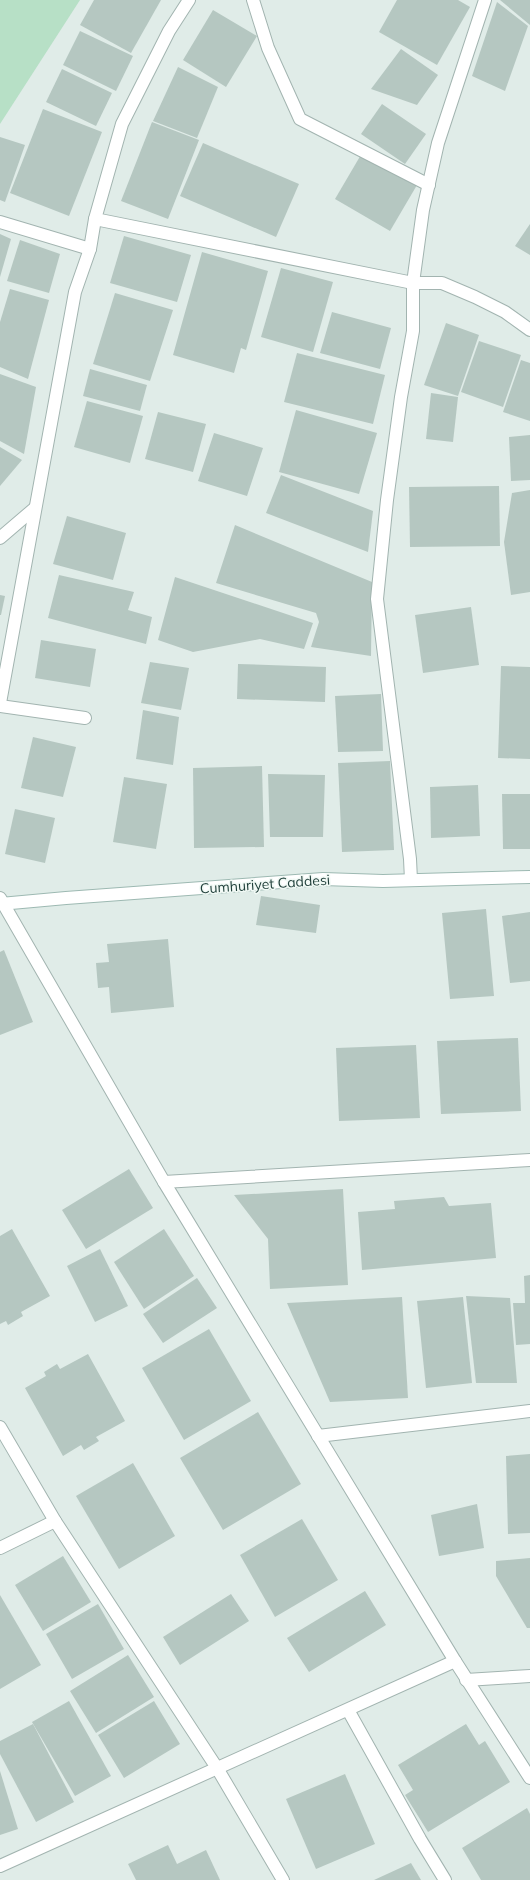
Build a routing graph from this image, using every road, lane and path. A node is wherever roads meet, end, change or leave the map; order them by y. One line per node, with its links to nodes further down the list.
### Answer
1 (189, 0): 5 (street)
2 (253, 0): 4 (street)
3 (485, 0): 4 (street)
4 (429, 185): 8 (street)
5 (95, 219): 7 (street); 8 (street)
6 (0, 222): 7 (street)
7 (90, 249): 10 (street)
8 (413, 283): 9 (street); 15 (street)
9 (530, 329)
10 (35, 508): 11 (street); 12 (street)
11 (0, 538)
12 (0, 705): 13 (street)
13 (85, 718)
14 (530, 877): 15 (street, Cumhuriyet Caddesi)
15 (411, 880): 16 (street, Cumhuriyet Caddesi)
16 (1, 902): 18 (street)
17 (530, 1160): 18 (street)
18 (164, 1182): 21 (street)
19 (530, 1411): 21 (street)
20 (0, 1427): 22 (street)
21 (318, 1436): 24 (street)
22 (55, 1521): 23 (street); 28 (street)
23 (0, 1548)
24 (455, 1661): 26 (street); 27 (street)
25 (530, 1676): 26 (street)
26 (466, 1680): 29 (street)
27 (348, 1710): 28 (street); 32 (street)
28 (218, 1768): 30 (street); 31 (street)
29 (530, 1778)
30 (0, 1866)
31 (283, 1880)
32 (445, 1880)

